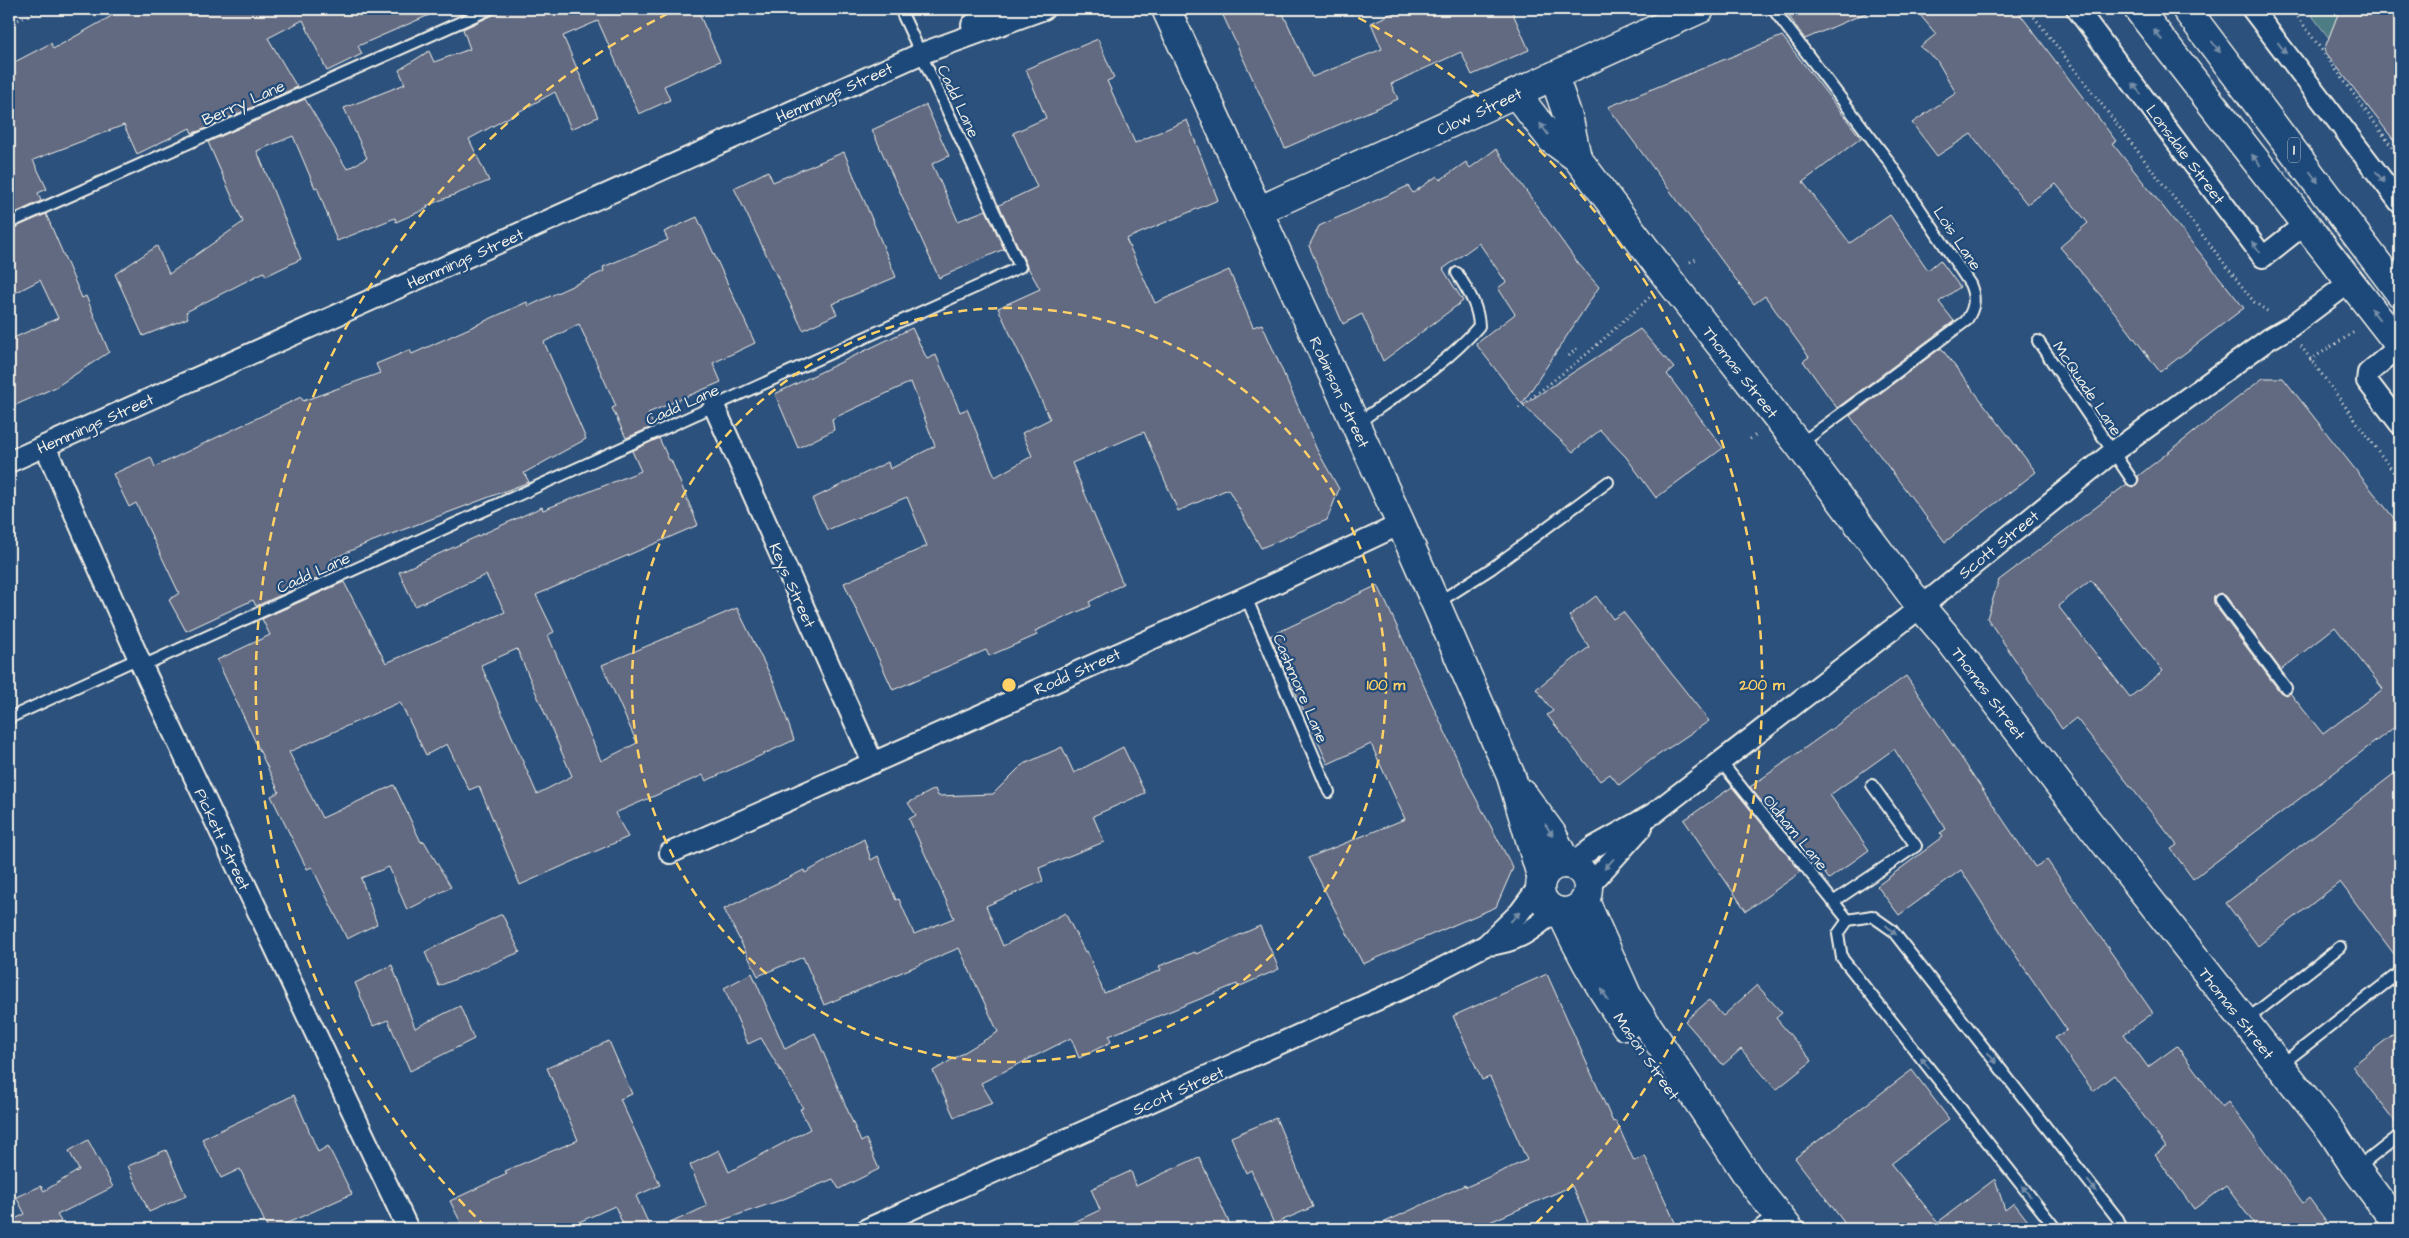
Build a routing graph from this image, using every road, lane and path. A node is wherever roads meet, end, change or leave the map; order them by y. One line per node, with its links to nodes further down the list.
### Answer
1 (43, 9): 17 (path)
2 (490, 9): 25 (lane, Berry Lane)
3 (900, 9): 18 (lane)
4 (1001, 9): 18 (street, Hemmings Street)
5 (1044, 9): 18 (street, Hemmings Street)
6 (1166, 9): 24 (main road, Robinson Street)
7 (1700, 9): 19 (main road, Clow Street)
8 (1774, 9): 42 (lane, Lois Lane)
9 (2028, 9): 32 (path)
10 (2077, 9): 26 (street, Lonsdale Street, one-way to 10)
11 (2138, 9): 26 (main road, 1, one-way to 11)
12 (2186, 9): 29 (main road, 1, one-way to 29)
13 (2252, 9): 23 (street, one-way to 23)
14 (2292, 9): 16 (path)
15 (2299, 9): 16 (path)
16 (2296, 15): 22 (path)
17 (9, 24)
18 (920, 54): 38 (lane, Cadd Lane); 43 (street, Hemmings Street)
19 (1554, 76): 20 (main road, Clow Street); 21 (main road, Thomas Street)
20 (1516, 94): 21 (main road, Thomas Street, one-way to 20); 24 (main road, Clow Street)
21 (1577, 158): 42 (main road, Thomas Street)
22 (2400, 158)
23 (2400, 203)
24 (1258, 211): 40 (main road, Robinson Street)
25 (9, 223)
26 (2306, 223): 28 (main road, 1)
27 (1457, 273): 40 (lane)
28 (2350, 282): 31 (main road, 1, one-way to 28); 32 (street, Scott Street)
29 (2400, 293)
30 (1632, 310): 39 (path)
31 (2378, 318): 34 (main road, 1); 37 (path)
32 (2290, 327): 37 (path); 44 (street, Scott Street)
33 (2038, 341): 44 (lane, McQuade Lane)
34 (2400, 346): 41 (street)
35 (1578, 347): 36 (path)
36 (1569, 356)
37 (2310, 360): 47 (path)
38 (714, 406): 54 (lane, Cadd Lane); 58 (street, Keys Street)
39 (1519, 408)
40 (1355, 424): 49 (main road, Robinson Street)
41 (2400, 424)
42 (1799, 445): 53 (main road, Thomas Street)
43 (44, 446): 45 (street, Hemmings Street); 54 (street, Pickett Street)
44 (2113, 452): 46 (lane, McQuade Lane); 53 (street, Scott Street)
45 (9, 462)
46 (2132, 480)
47 (2400, 480)
48 (1608, 482): 52 (lane)
49 (1401, 524): 50 (street, Rodd Street); 52 (main road, Robinson Street)
50 (1246, 596): 58 (street, Rodd Street); 61 (lane, Cashmore Lane)
51 (2220, 600): 55 (lane)
52 (1436, 604): 59 (main road, Robinson Street)
53 (1921, 607): 57 (street, Scott Street); 72 (main road, Thomas Street)
54 (140, 662): 56 (lane, Cadd Lane); 79 (street, Pickett Street)
55 (2286, 688)
56 (9, 718)
57 (1721, 762): 62 (street, Scott Street); 66 (lane, Oldham Lane)
58 (873, 763): 63 (street, Rodd Street)
59 (1511, 776): 64 (main road, Robinson Street, one-way to 64); 65 (main road, Robinson Street)
60 (1872, 786): 66 (lane)
61 (1329, 792)
62 (1653, 814): 64 (street, Scott Street); 67 (street, Scott Street, one-way to 67)
63 (670, 853)
64 (1569, 864): 65 (main road); 67 (main road)
65 (1541, 882): 67 (main road); 69 (street, Scott Street, one-way to 65)
66 (1833, 902): 68 (lane, Oldham Lane)
67 (1572, 903): 69 (street, Scott Street); 76 (main road, Mason Street); 76 (main road, Mason Street, one-way to 67)
68 (1848, 920): 81 (lane, one-way to 68); 82 (lane, one-way to 82)
69 (1486, 946): 80 (street, Scott Street)
70 (2340, 947): 72 (lane)
71 (2400, 972): 73 (lane)
72 (2244, 1021): 73 (main road, Thomas Street)
73 (2279, 1067): 75 (main road, Thomas Street)
74 (2400, 1135): 75 (lane)
75 (2356, 1169): 78 (main road, Thomas Street)
76 (1753, 1184): 77 (main road, Mason Street)
77 (1777, 1225)
78 (2400, 1228)
79 (408, 1229)
80 (867, 1229)
81 (2056, 1229)
82 (2122, 1229)

